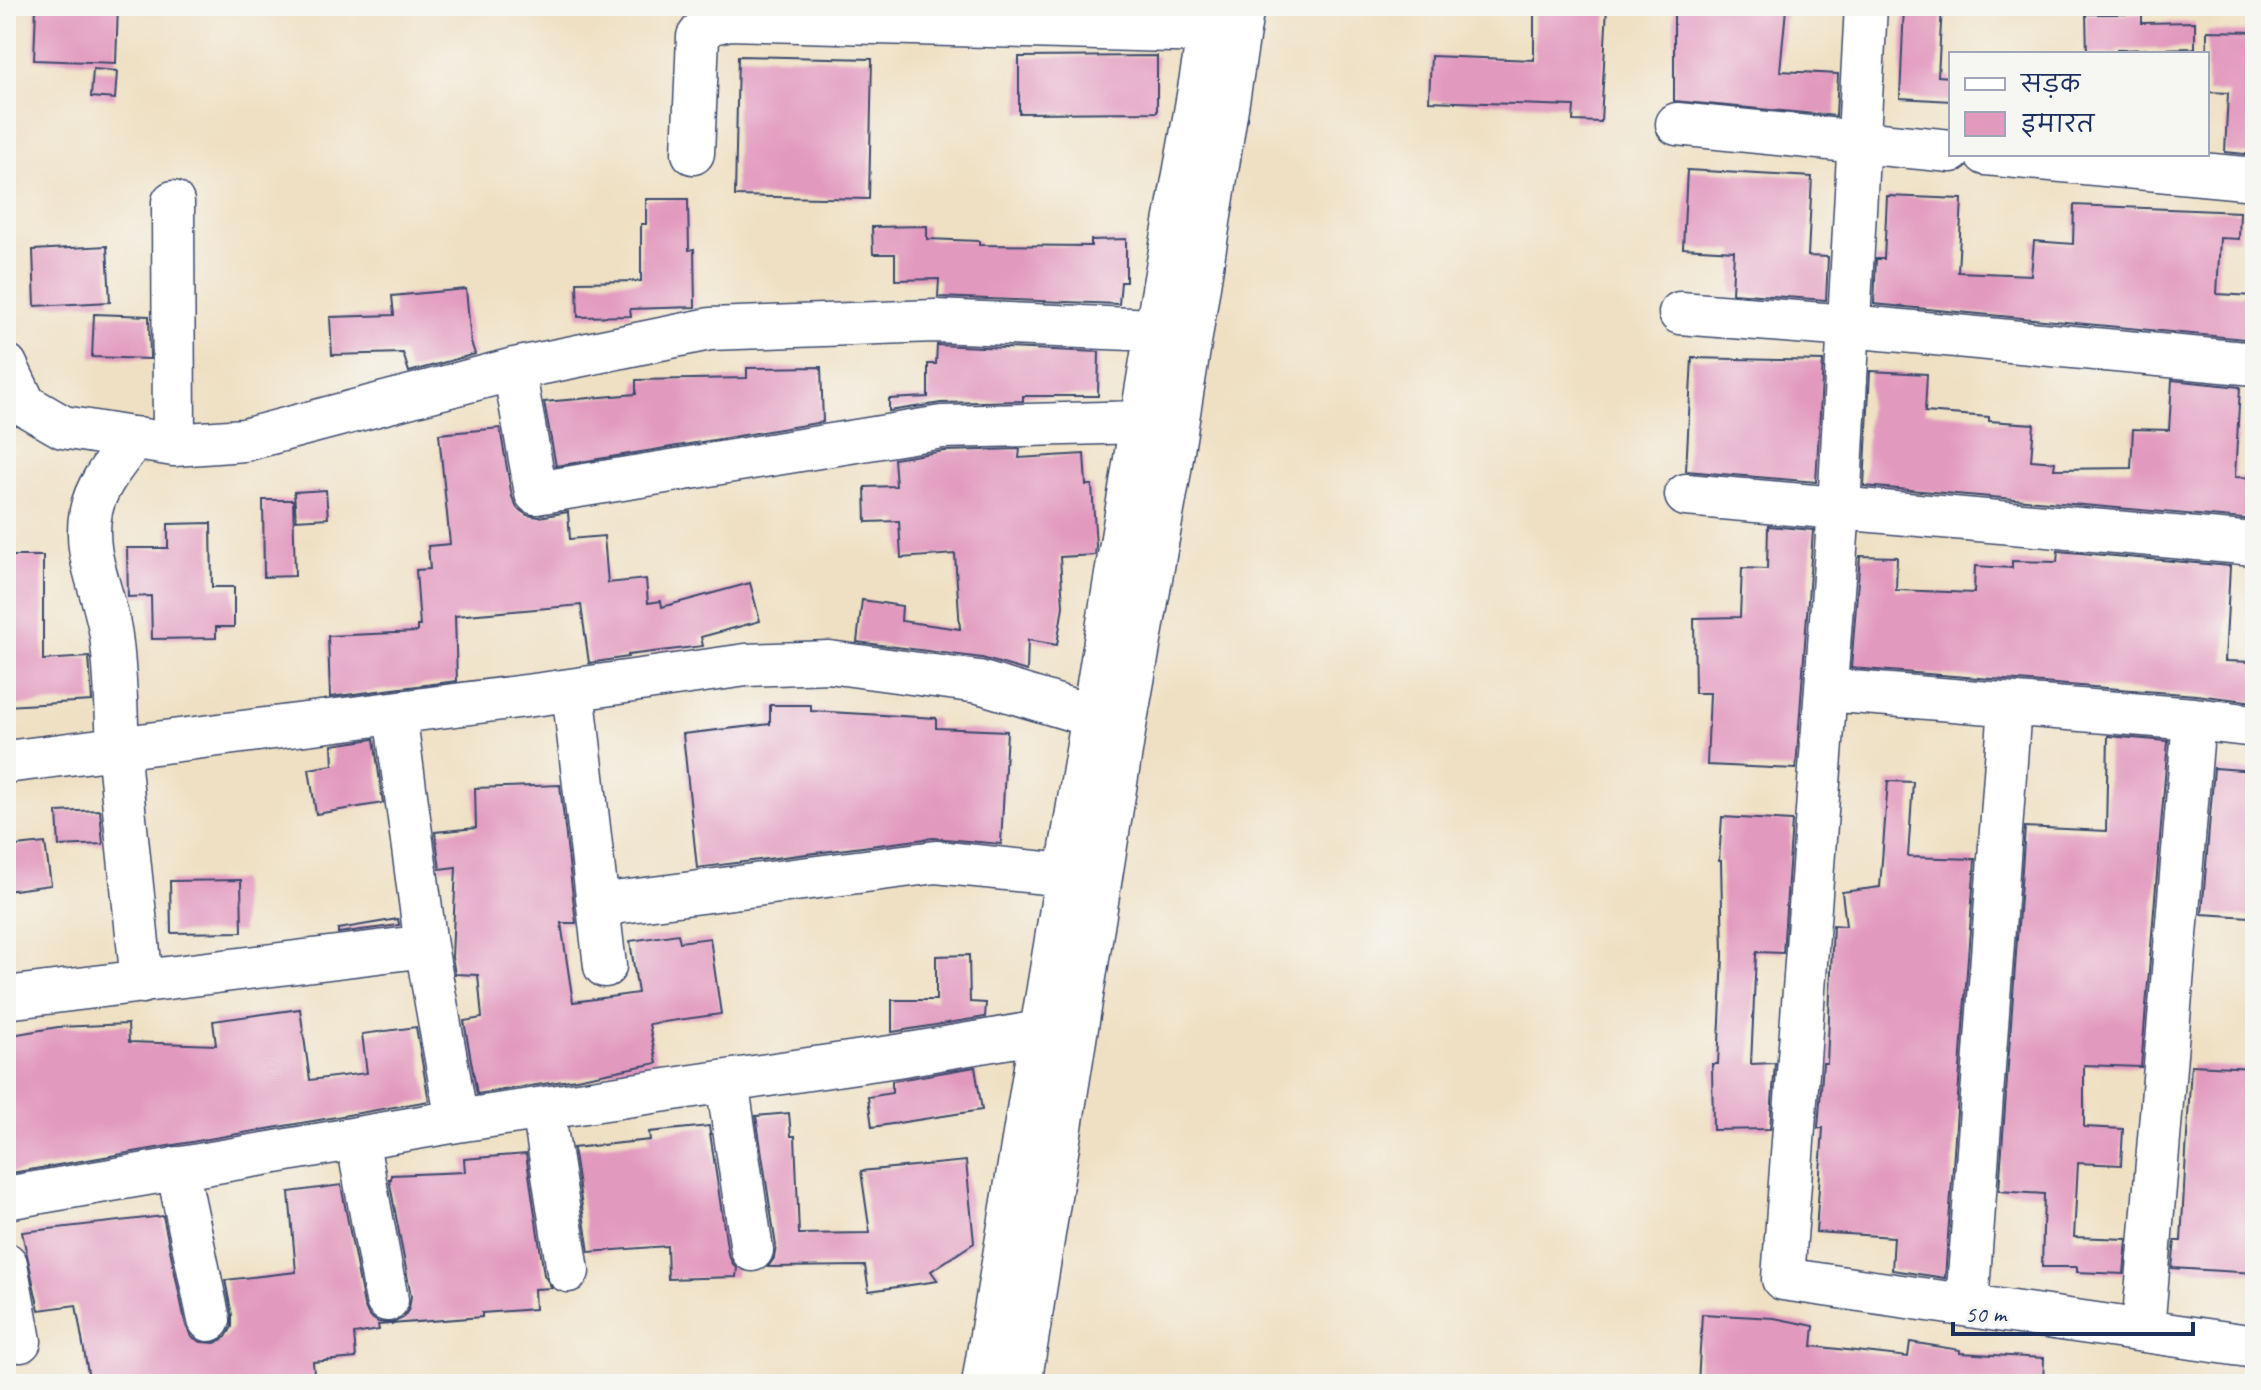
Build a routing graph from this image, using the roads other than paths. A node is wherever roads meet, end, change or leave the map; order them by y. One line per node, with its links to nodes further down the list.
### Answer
1 (1866, 6): 4 (street)
2 (1226, 20): 6 (street); 12 (street); 26 (street)
3 (1677, 124): 4 (street)
4 (1859, 142): 5 (street); 11 (street)
5 (1949, 151)
6 (693, 153)
7 (2008, 156): 8 (street)
8 (2255, 179)
9 (173, 202): 17 (street)
10 (1680, 313): 11 (street)
11 (1849, 326): 13 (street); 19 (street)
12 (1156, 330): 15 (street); 16 (street)
13 (2255, 364)
14 (6, 365): 17 (street)
15 (514, 369): 16 (street); 17 (street)
16 (1143, 422): 26 (street)
17 (154, 442): 28 (street)
18 (1686, 495): 19 (street)
19 (1839, 508): 20 (street); 22 (street)
20 (2255, 544)
21 (573, 690): 24 (street); 26 (street); 31 (street)
22 (1826, 690): 23 (street); 47 (street)
23 (2010, 705): 25 (street); 47 (street)
24 (395, 713): 28 (street); 32 (street)
25 (2194, 719): 27 (street); 49 (street)
26 (1108, 722): 30 (street); 53 (street)
27 (2255, 726)
28 (119, 747): 29 (street); 34 (street)
29 (6, 762)
30 (1066, 875): 31 (street); 36 (street)
31 (598, 905): 33 (street)
32 (426, 946): 34 (street); 39 (street)
33 (605, 966)
34 (142, 982): 35 (street)
35 (6, 998)
36 (1040, 1032): 37 (street); 52 (street)
37 (727, 1081): 38 (street); 43 (street)
38 (543, 1109): 39 (street); 45 (street)
39 (457, 1121): 40 (street)
40 (357, 1138): 41 (street); 46 (street)
41 (177, 1168): 42 (street); 48 (street)
42 (6, 1198)
43 (752, 1250)
44 (6, 1264): 50 (street)
45 (568, 1271)
46 (387, 1300)
47 (1967, 1305): 49 (street)
48 (209, 1320)
49 (2143, 1330): 51 (street)
50 (20, 1341)
51 (2255, 1347)
52 (983, 1384)
53 (1020, 1384)

